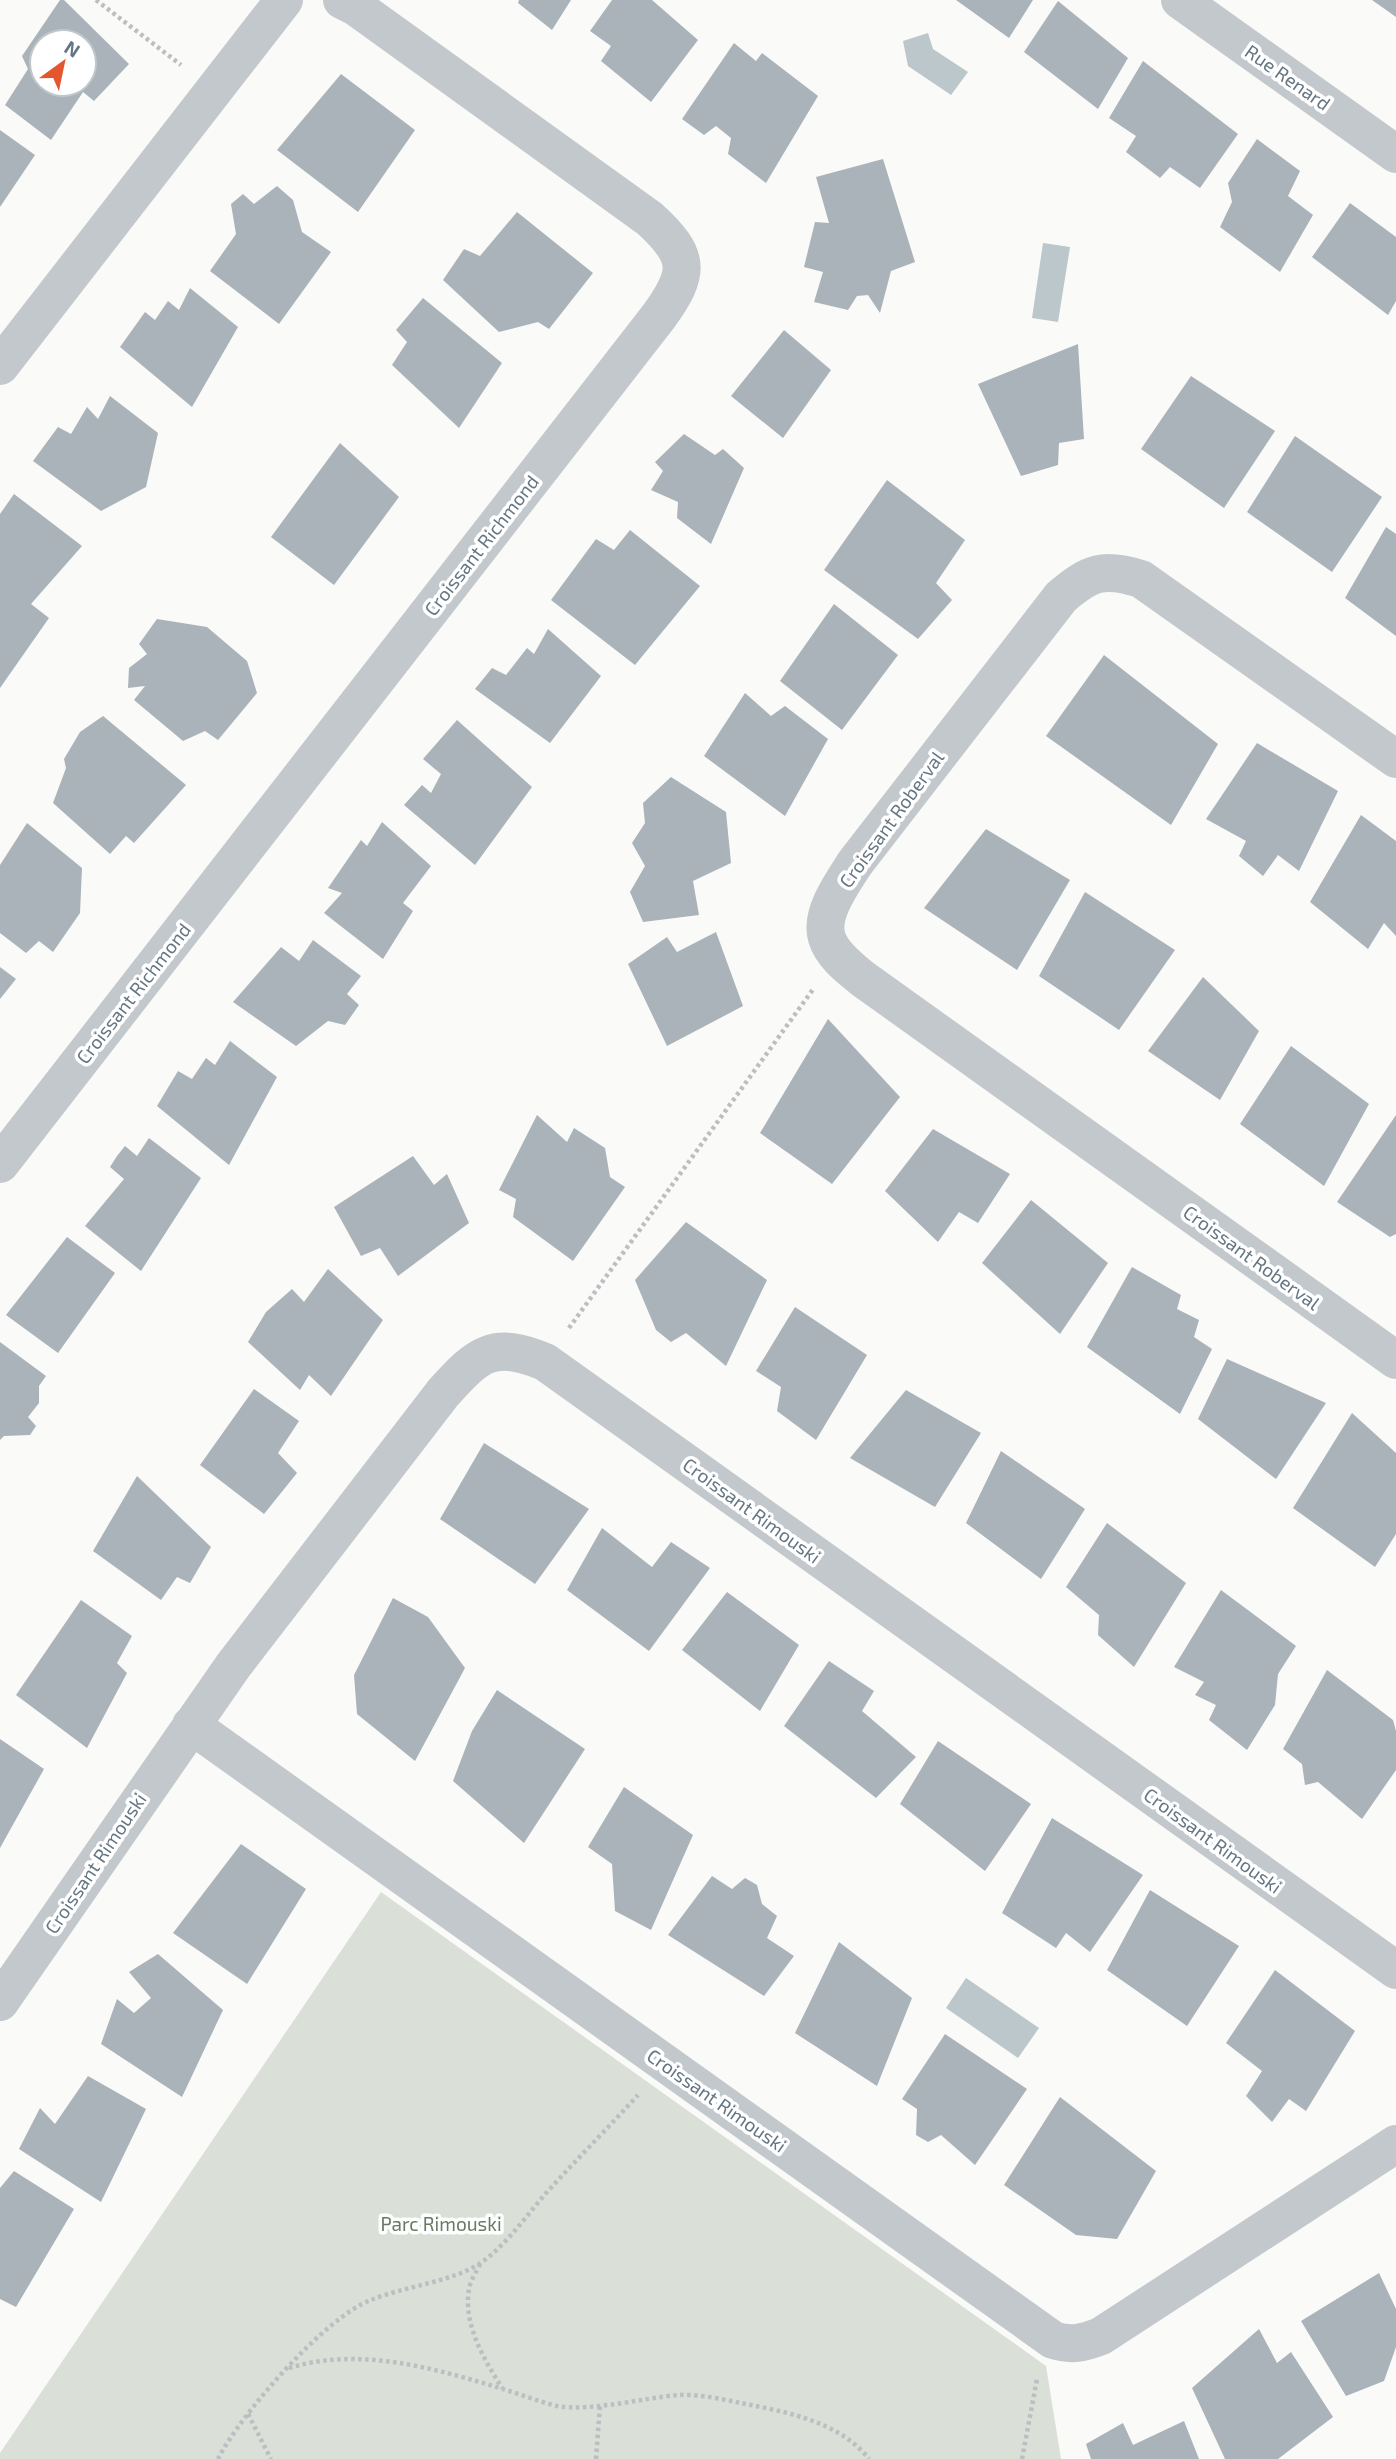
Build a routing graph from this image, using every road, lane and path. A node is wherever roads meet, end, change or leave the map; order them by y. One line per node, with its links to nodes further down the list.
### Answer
1 (96, 0): 5 (path)
2 (284, 0): 7 (street)
3 (342, 0): 10 (street, Croissant Richmond)
4 (1180, 0): 6 (street, Rue Renard)
5 (182, 66)
6 (1396, 154)
7 (0, 366)
8 (1396, 759): 12 (street, Croissant Roberval)
9 (818, 982): 11 (path)
10 (0, 1164)
11 (566, 1332)
12 (1396, 1360)
13 (191, 1725): 14 (street, Croissant Rimouski); 15 (street, Croissant Rimouski); 17 (street, Croissant Rimouski)
14 (1396, 1970)
15 (0, 2002)
16 (641, 2091): 18 (path)
17 (1396, 2144)
18 (481, 2263): 19 (path); 21 (path)
19 (289, 2368): 21 (path); 23 (path)
20 (1039, 2371): 28 (path)
21 (502, 2389): 22 (path)
22 (600, 2405): 26 (path); 27 (path)
23 (248, 2414): 24 (path); 25 (path)
24 (218, 2459)
25 (271, 2459)
26 (596, 2459)
27 (869, 2459)
28 (1022, 2459)

